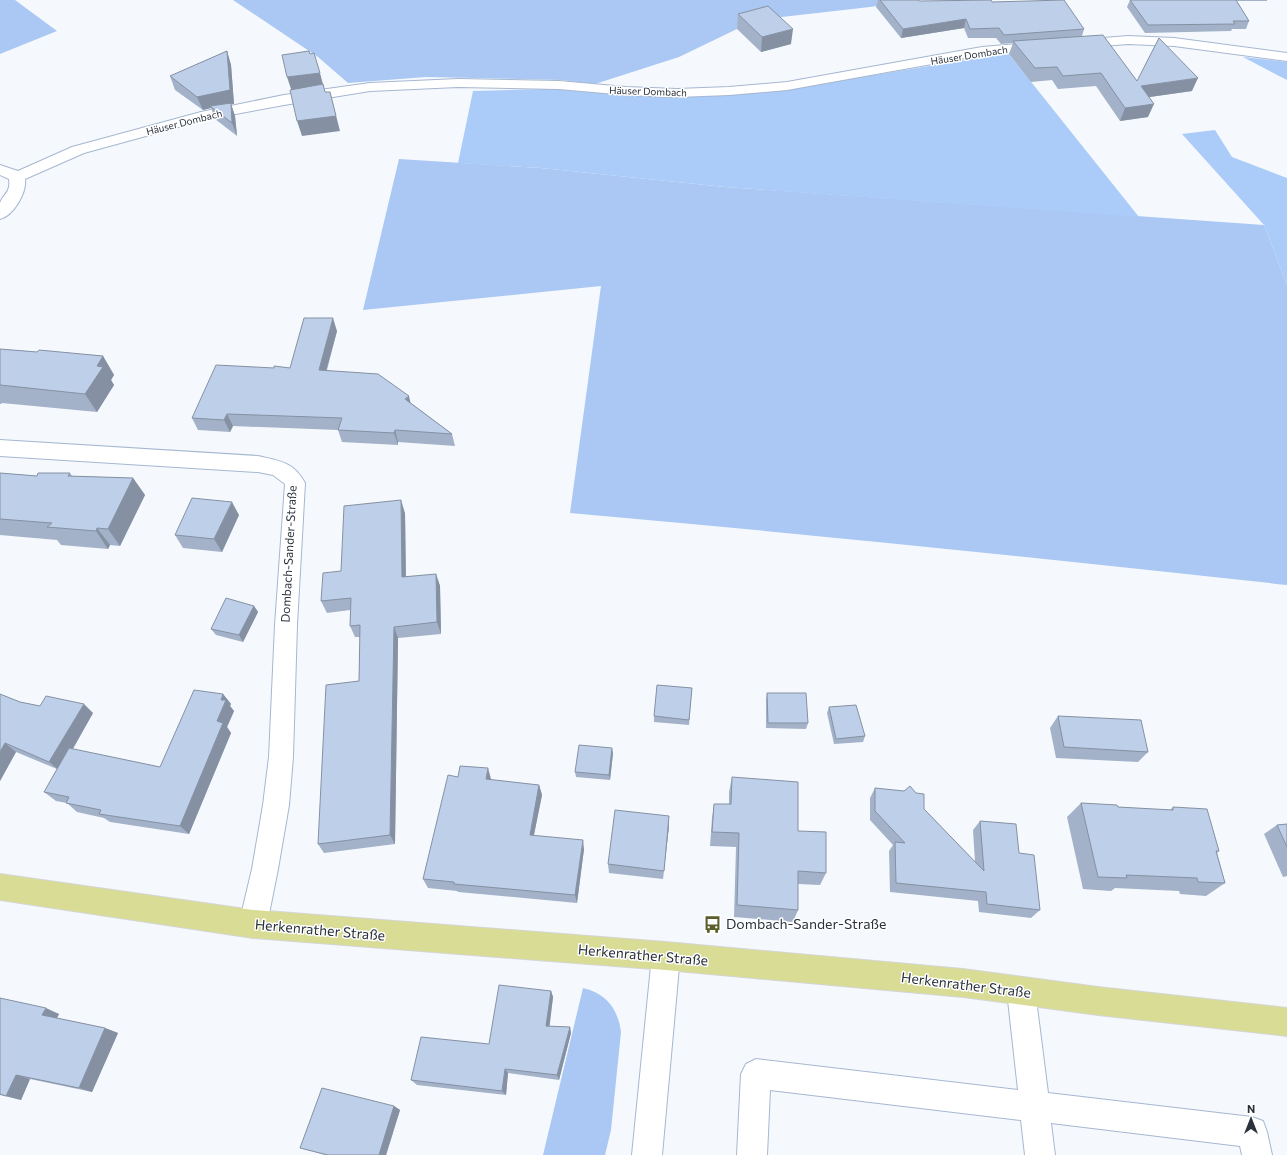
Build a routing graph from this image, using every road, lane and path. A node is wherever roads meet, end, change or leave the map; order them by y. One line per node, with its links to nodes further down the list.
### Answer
1 (1067, 45): 3 (street)
2 (1051, 46): 5 (street, Häuser Dombach)
3 (1287, 57)
4 (0, 170): 5 (street)
5 (17, 177): 6 (street)
6 (0, 214)
7 (0, 448): 9 (street, Dombach-Sander-Straße)
8 (0, 887): 9 (main road, Herkenrather Straße)
9 (253, 924): 10 (main road, Herkenrather Straße)
10 (666, 956): 11 (main road, Herkenrather Straße); 14 (street)
11 (1021, 991): 12 (main road, Herkenrather Straße); 13 (street)
12 (1287, 1022)
13 (1034, 1107): 15 (street); 16 (street); 17 (street)
14 (647, 1155)
15 (752, 1155)
16 (1040, 1155)
17 (1257, 1155)

